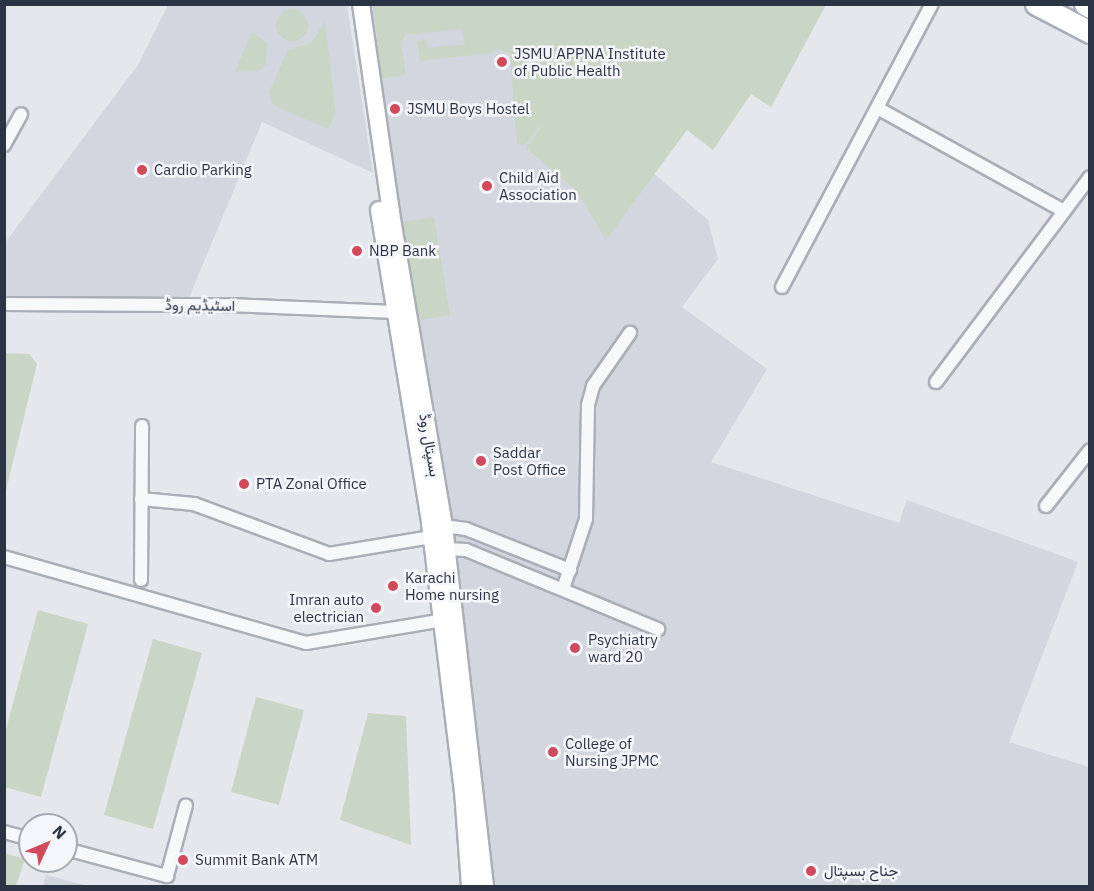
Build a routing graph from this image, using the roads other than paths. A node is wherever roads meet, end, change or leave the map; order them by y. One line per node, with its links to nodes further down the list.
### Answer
1 (353, 4): 15 (main road, ہسپتال روڈ)
2 (361, 4): 22 (main road, ہسپتال روڈ)
3 (932, 4): 8 (street)
4 (1036, 4): 7 (highway)
5 (1085, 4): 6 (highway)
6 (1089, 7)
7 (1089, 32)
8 (879, 109): 12 (street); 13 (street)
9 (21, 114): 10 (street)
10 (4, 145)
11 (1089, 177): 12 (street)
12 (1064, 211): 17 (street)
13 (782, 287)
14 (4, 304): 15 (street, اسٹیڈیم روڈ)
15 (395, 312): 22 (main road, ہسپتال روڈ)
16 (630, 333): 25 (street)
17 (936, 382)
18 (142, 426): 20 (street)
19 (1089, 450): 21 (street)
20 (141, 499): 22 (street); 26 (street)
21 (1046, 506)
22 (438, 531): 23 (main road, ہسپتال روڈ); 25 (street); 28 (main road, ہسپتال روڈ)
23 (447, 549): 27 (street); 33 (main road, ہسپتال روڈ)
24 (4, 557): 28 (street)
25 (570, 570): 27 (street)
26 (141, 580)
27 (563, 590): 29 (street)
28 (443, 620): 32 (main road, ہسپتال روڈ)
29 (658, 628)
30 (186, 805): 31 (street)
31 (78, 852)
32 (470, 886)
33 (485, 886)

